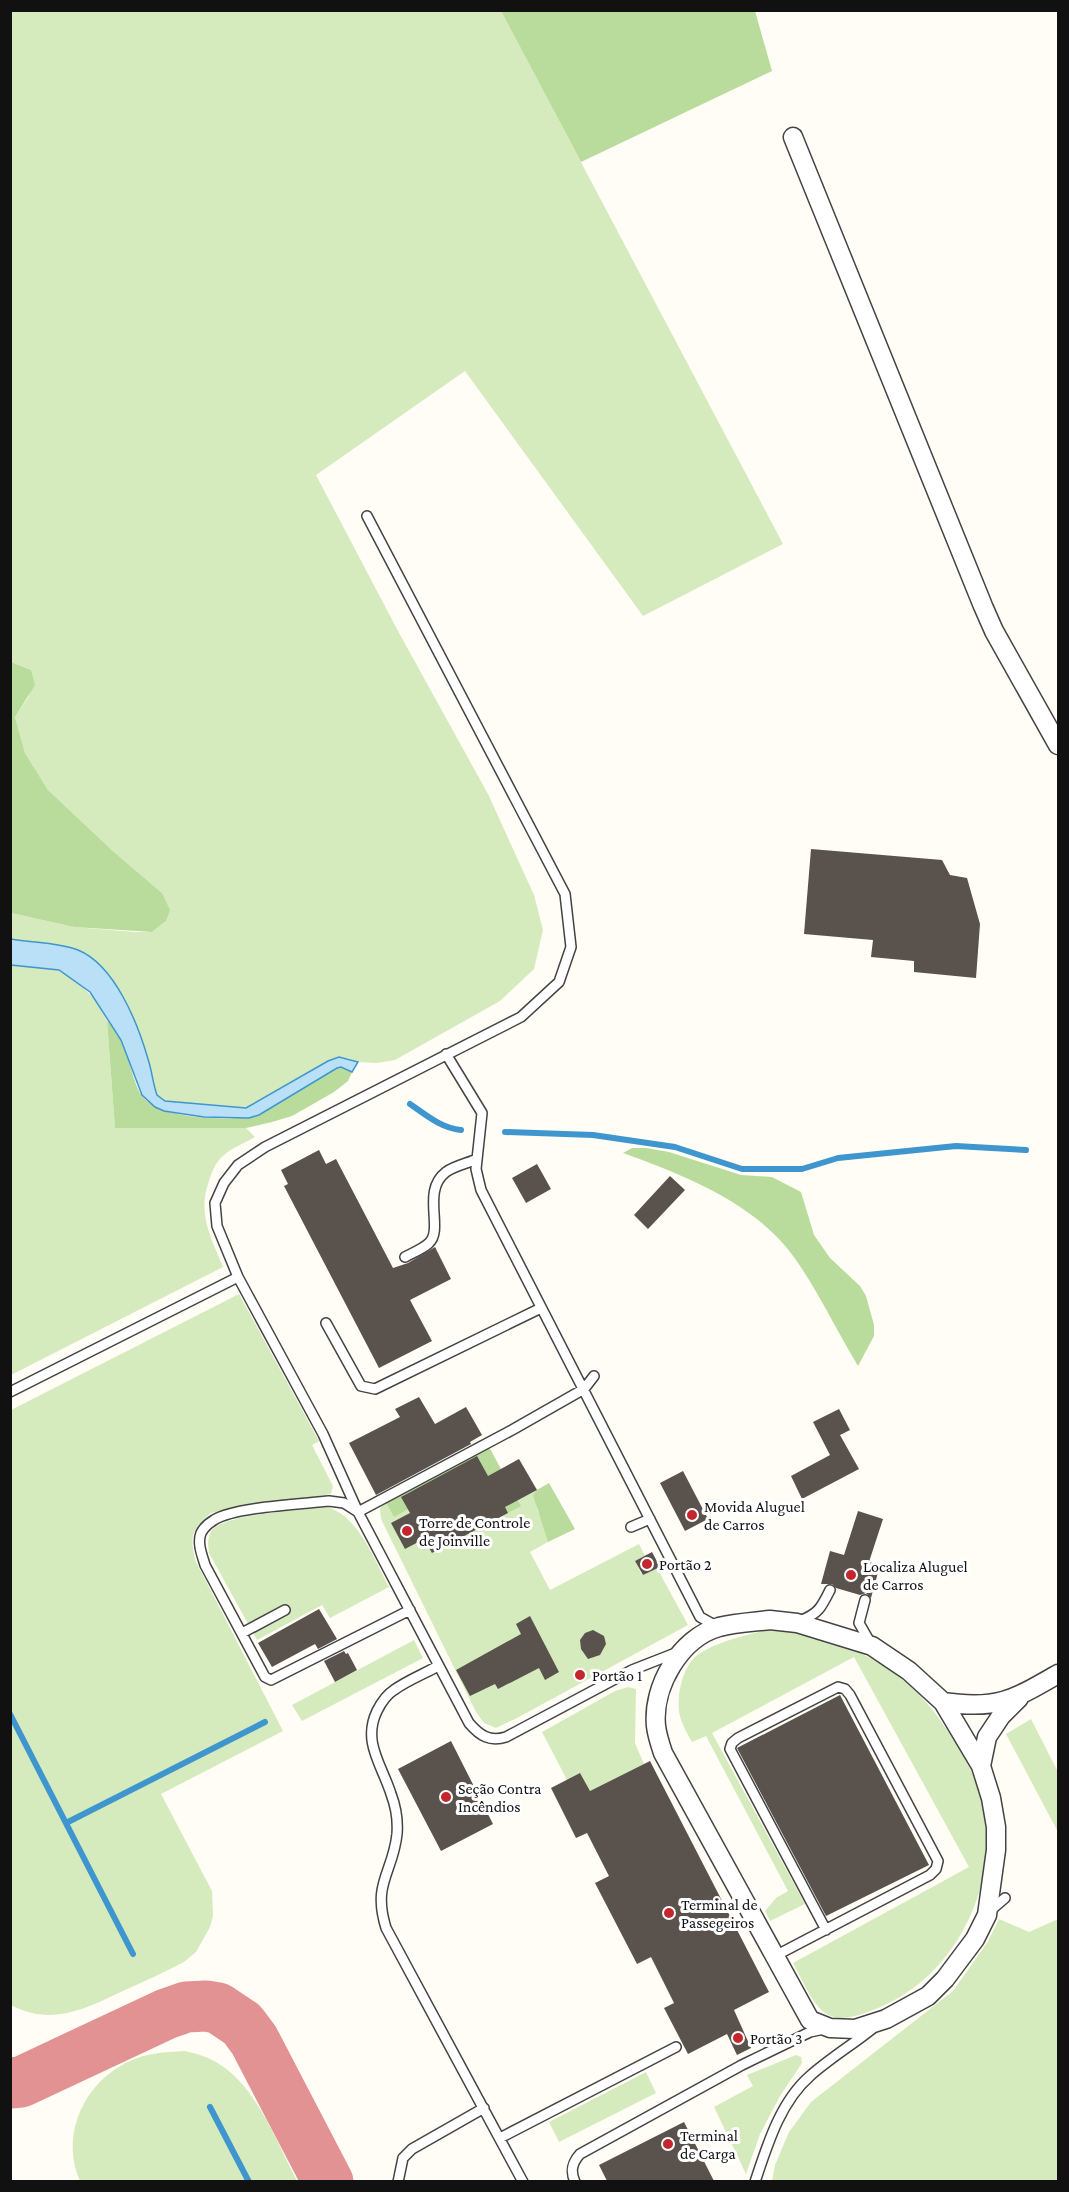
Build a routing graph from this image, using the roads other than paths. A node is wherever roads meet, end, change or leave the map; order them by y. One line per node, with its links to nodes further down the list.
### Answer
1 (793, 137): 3 (street)
2 (367, 516): 4 (lane)
3 (1059, 746)
4 (446, 1054): 5 (lane); 7 (lane)
5 (477, 1159): 6 (lane); 8 (lane)
6 (405, 1257)
7 (238, 1277): 12 (lane); 13 (lane)
8 (541, 1308): 9 (lane); 11 (lane)
9 (326, 1323)
10 (594, 1376): 11 (lane)
11 (584, 1389): 13 (lane); 14 (lane)
12 (10, 1392)
13 (358, 1512): 19 (lane); 23 (lane)
14 (650, 1520): 15 (lane); 20 (lane)
15 (631, 1527)
16 (830, 1590): 21 (lane)
17 (865, 1600): 25 (lane)
18 (285, 1610): 23 (lane)
19 (410, 1610): 23 (lane); 26 (lane)
20 (700, 1617): 22 (lane); 24 (lane)
21 (797, 1623): 22 (street); 25 (street)
22 (718, 1627): 24 (street)
23 (242, 1633)
24 (691, 1644): 26 (lane); 34 (street)
25 (872, 1646): 29 (street)
26 (438, 1666): 38 (lane)
27 (1059, 1674): 28 (street)
28 (1022, 1695): 29 (street); 30 (street)
29 (943, 1702): 30 (street)
30 (981, 1766): 32 (street)
31 (1005, 1898): 32 (lane)
32 (987, 1915): 35 (street)
33 (826, 1930): 33 (lane); 34 (lane)
34 (775, 1956): 36 (street)
35 (886, 2019): 36 (street); 43 (lane)
36 (830, 2028): 42 (lane)
37 (676, 2047): 39 (lane)
38 (484, 2108): 39 (lane); 40 (lane)
39 (500, 2138): 41 (lane)
40 (398, 2181)
41 (523, 2181)
42 (575, 2181)
43 (755, 2181)

